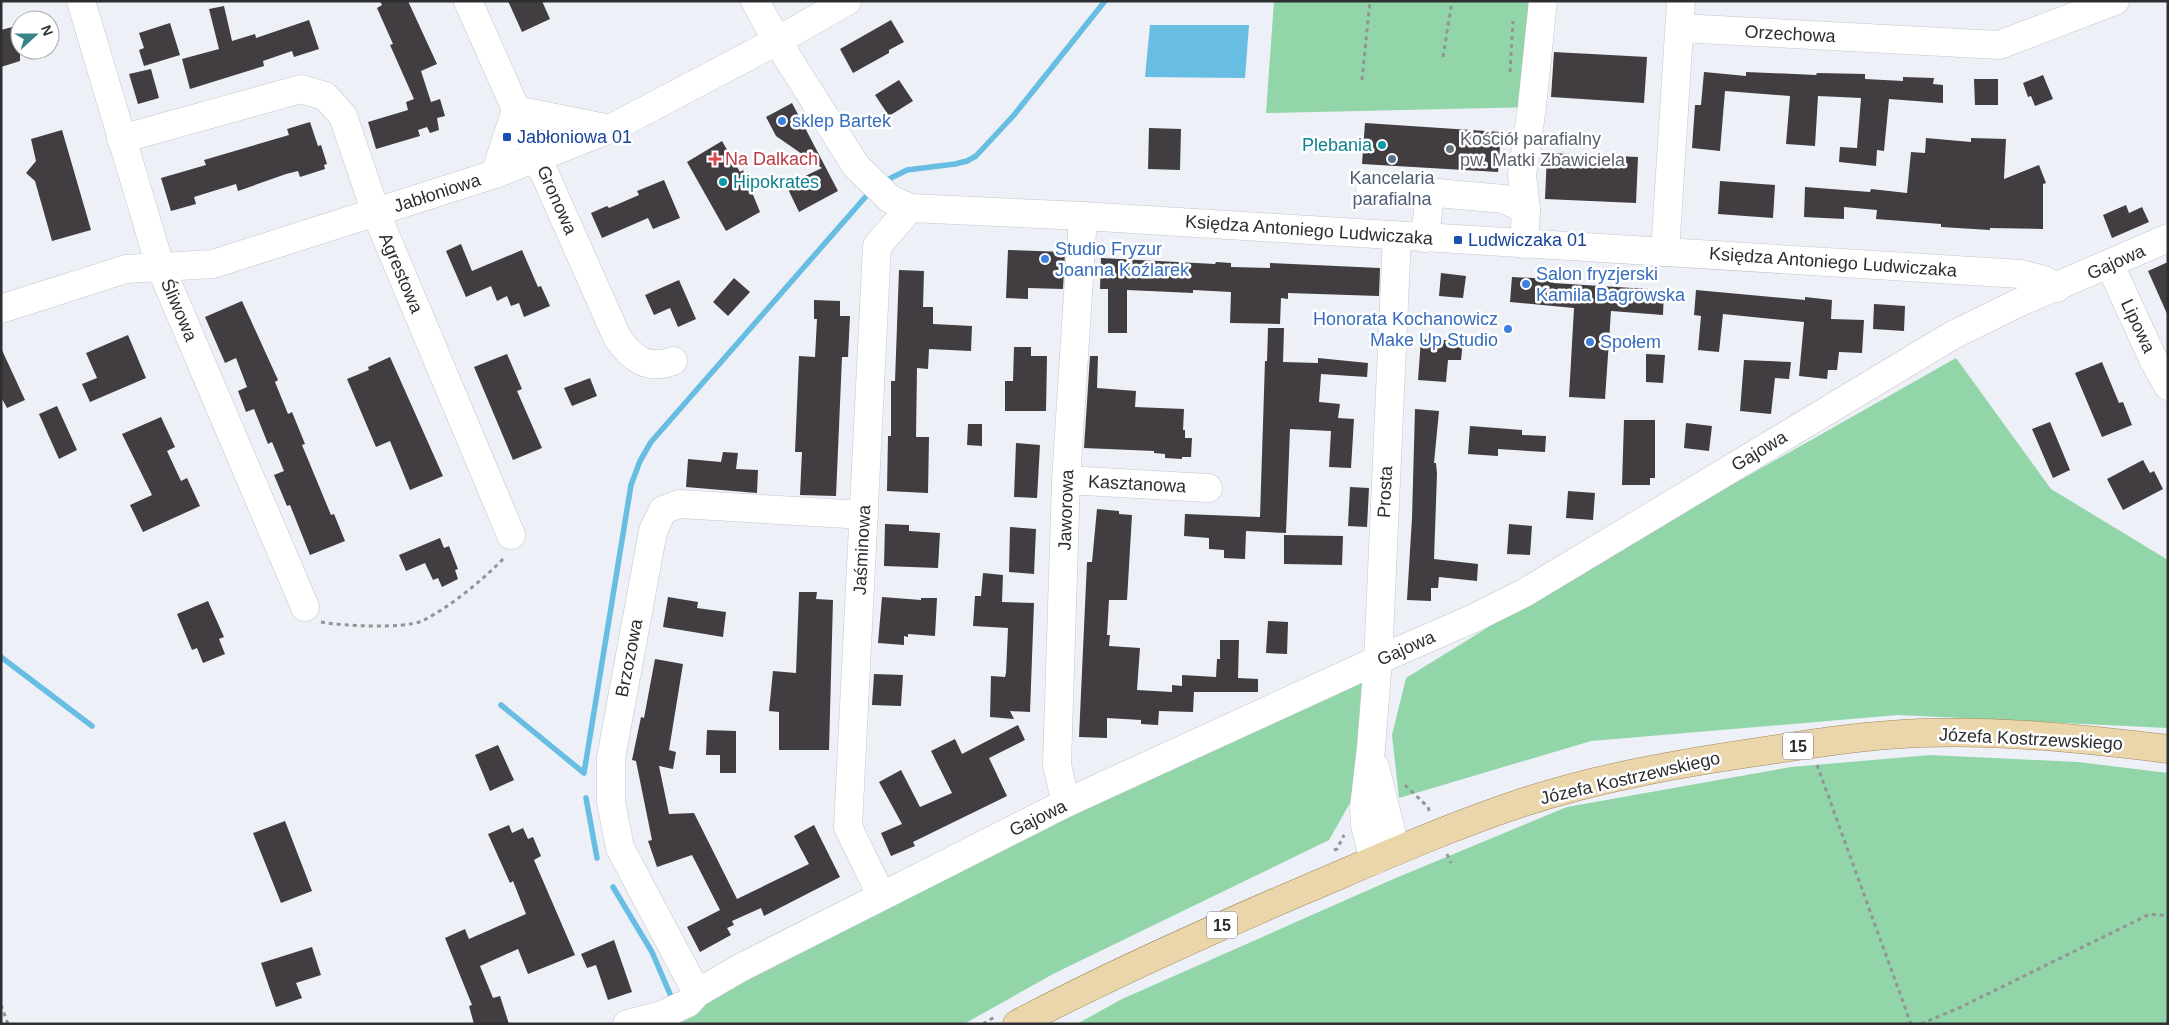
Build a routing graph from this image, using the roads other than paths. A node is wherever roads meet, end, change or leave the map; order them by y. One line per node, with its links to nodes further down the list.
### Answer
1 (81, 1): 12 (street, Śliwowa)
2 (468, 1): 10 (street, Gronowa)
3 (755, 1): 9 (street)
4 (847, 1): 9 (street, Jabłoniowa)
5 (1542, 1): 18 (street)
6 (1682, 1): 8 (street)
7 (2115, 1): 8 (street, Orzechowa)
8 (1680, 28): 25 (street)
9 (777, 42): 11 (street, Jabłoniowa); 17 (street)
10 (516, 110): 11 (street); 13 (street, Gronowa); 14 (street)
11 (610, 129): 13 (street, Jabłoniowa)
12 (122, 139): 19 (street, Agrestowa); 27 (street, Śliwowa)
13 (538, 157): 14 (street, Jabłoniowa); 30 (street, Gronowa)
14 (496, 174): 19 (street, Jabłoniowa)
15 (1370, 187): 16 (street)
16 (1430, 193): 18 (street); 22 (street)
17 (900, 203): 20 (street, Księdza Antoniego Ludwiczaka); 34 (street, Jaśminowa)
18 (1526, 210): 24 (street)
19 (376, 213): 27 (street, Jabłoniowa); 35 (street, Agrestowa)
20 (1083, 216): 21 (street, Księdza Antoniego Ludwiczaka); 32 (street, Jaworowa)
21 (1397, 236): 22 (street, Księdza Antoniego Ludwiczaka); 37 (street, Prosta)
22 (1425, 238): 24 (street, Księdza Antoniego Ludwiczaka)
23 (2168, 238): 26 (street, Gajowa)
24 (1524, 244): 25 (street, Księdza Antoniego Ludwiczaka)
25 (1666, 252): 28 (street, Księdza Antoniego Ludwiczaka)
26 (2110, 265): 28 (street, Gajowa); 31 (street, Lipowa)
27 (160, 266): 29 (street, Jabłoniowa); 36 (street, Śliwowa)
28 (2057, 288): 37 (street, Gajowa)
29 (1, 309)
30 (673, 361)
31 (2168, 386)
32 (1066, 480): 33 (street, Kasztanowa); 39 (street, Jaworowa)
33 (1208, 488)
34 (864, 515): 41 (street, Jaśminowa); 42 (street, Brzozowa)
35 (511, 535)
36 (305, 608)
37 (1378, 660): 39 (street, Gajowa); 40 (street, Prosta)
38 (2168, 748): 40 (main road, Józefa Kostrzewskiego / 15)
39 (1066, 804): 41 (street, Gajowa)
40 (1385, 856): 44 (main road, Józefa Kostrzewskiego / 15)
41 (881, 895): 42 (street, Gajowa)
42 (697, 993): 43 (street, Gajowa)
43 (627, 1024)
44 (1017, 1024)

